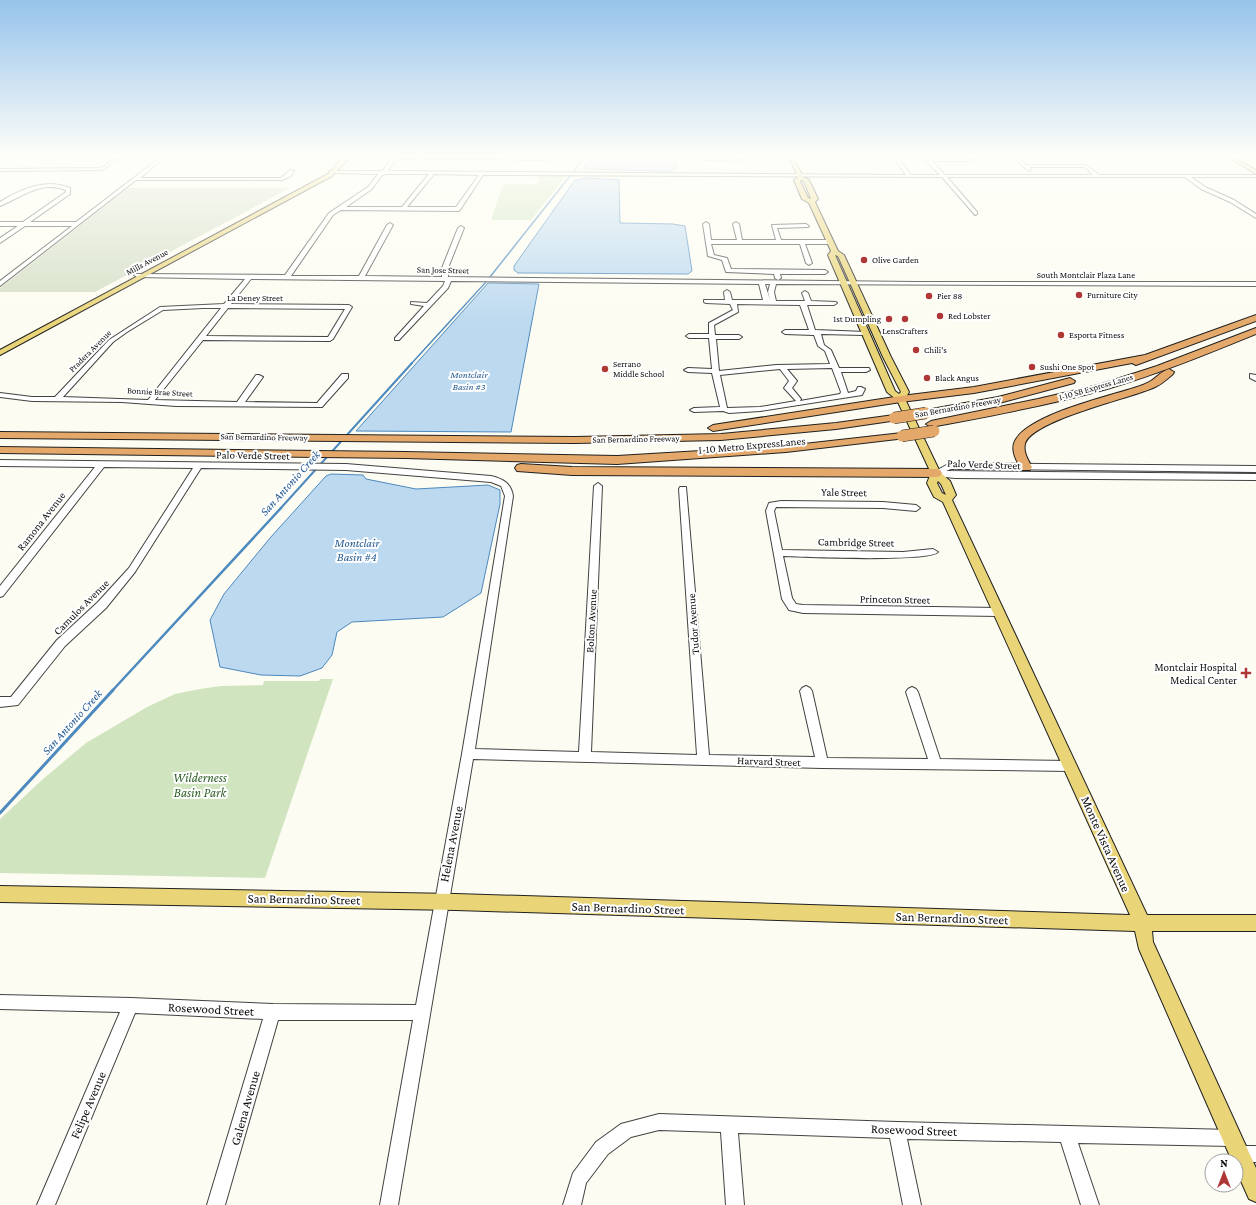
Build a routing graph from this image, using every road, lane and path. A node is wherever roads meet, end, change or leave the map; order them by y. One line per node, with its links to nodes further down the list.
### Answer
1 (39, 213): 7 (street)
2 (91, 213): 8 (street)
3 (255, 213): 24 (main road, Mills Avenue)
4 (332, 213): 26 (street)
5 (817, 213): 19 (main road, Monte Vista Avenue)
6 (0, 224): 7 (street)
7 (24, 224): 8 (street); 14 (street)
8 (77, 224): 31 (street)
9 (706, 224): 15 (street)
10 (736, 224): 16 (street)
11 (390, 225): 27 (street)
12 (806, 226): 17 (street)
13 (461, 228): 28 (street)
14 (0, 241)
15 (708, 242): 16 (street); 22 (street)
16 (740, 242): 17 (street)
17 (779, 242): 18 (street)
18 (802, 242): 19 (street); 21 (street)
19 (830, 242): 20 (main road, Monte Vista Avenue)
20 (835, 252): 33 (main road, Monte Vista Avenue); 34 (main road, Monte Vista Avenue)
21 (809, 263)
22 (776, 272): 23 (street); 30 (street)
23 (825, 272)
24 (140, 275): 25 (street, San Jose Street); 62 (main road, Mills Avenue); 63 (main road, Mills Avenue)
25 (249, 277): 26 (street, San Jose Street); 48 (street)
26 (286, 278): 27 (street, San Jose Street)
27 (360, 278): 28 (street, San Jose Street)
28 (447, 279): 29 (street, San Jose Street); 47 (street)
29 (750, 282): 30 (street, San Jose Street); 32 (street, San Jose Street)
30 (780, 282): 33 (street, San Jose Street)
31 (0, 284)
32 (762, 284): 36 (street, San Jose Street); 42 (street)
33 (843, 284): 34 (street, South Montclair Plaza Lane); 36 (street, San Jose Street); 55 (main road, Monte Vista Avenue)
34 (853, 284): 35 (street, South Montclair Plaza Lane); 78 (main road, Monte Vista Avenue)
35 (1256, 284)
36 (773, 285): 43 (street)
37 (727, 292): 41 (street)
38 (805, 293): 45 (street)
39 (706, 301): 40 (street)
40 (717, 302): 41 (street); 50 (street)
41 (731, 302): 42 (street); 50 (street)
42 (766, 302): 43 (street)
43 (774, 302): 45 (street)
44 (413, 303): 47 (street)
45 (806, 303): 46 (street); 54 (street)
46 (834, 303)
47 (428, 305): 61 (street)
48 (226, 306): 49 (street, La Deney Street); 60 (street); 60 (street, La Deney Street)
49 (162, 308): 79 (street, Pradera Avenue)
50 (736, 311): 57 (street)
51 (1256, 317): 52 (highway, San Bernardino Freeway)
52 (1251, 323): 64 (highway, San Bernardino Freeway); 73 (highway, I-10 SB Express Lanes)
53 (785, 332): 54 (street)
54 (815, 333): 55 (street); 68 (street)
55 (864, 333): 78 (main road, Monte Vista Avenue)
56 (689, 336): 57 (street)
57 (713, 337): 58 (street); 69 (street)
58 (739, 337)
59 (1256, 337): 70 (highway, San Bernardino Freeway); 84 (highway, I-10 SB Express Lanes)
60 (201, 338): 80 (street)
61 (397, 339)
62 (0, 348)
63 (0, 353)
64 (1145, 358): 73 (highway, San Bernardino Freeway); 78 (highway)
65 (782, 367): 68 (street); 69 (street); 77 (street)
66 (688, 370): 69 (street)
67 (866, 370): 68 (street)
68 (836, 371): 76 (street)
69 (715, 372): 83 (street)
70 (1169, 372): 84 (highway, San Bernardino Freeway); 92 (highway)
71 (345, 376): 81 (street, Bonnie Brae Street)
72 (259, 377): 81 (street)
73 (1045, 388): 86 (highway, San Bernardino Freeway, bridge)
74 (861, 389): 76 (street)
75 (0, 395): 79 (street, Bonnie Brae Street)
76 (843, 396): 83 (street)
77 (797, 399)
78 (901, 399): 86 (highway); 94 (main road, Monte Vista Avenue)
79 (56, 400): 80 (street, Bonnie Brae Street)
80 (150, 402): 81 (street, Bonnie Brae Street)
81 (239, 405)
82 (694, 410): 83 (street)
83 (726, 410)
84 (932, 427): 88 (highway, San Bernardino Freeway, bridge)
85 (0, 435): 86 (highway, San Bernardino Freeway)
86 (645, 439)
87 (0, 450): 88 (highway, San Bernardino Freeway)
88 (405, 455): 94 (highway)
89 (0, 463): 90 (street, Palo Verde Street)
90 (101, 465): 91 (street, Palo Verde Street); 104 (street, Ramona Avenue)
91 (198, 466): 97 (street, Palo Verde Street); 109 (street, Camulos Avenue)
92 (1026, 467): 93 (street, Palo Verde Street); 94 (street, Palo Verde Street); 95 (street)
93 (1256, 469)
94 (936, 473): 95 (street, Palo Verde Street); 106 (main road, Monte Vista Avenue)
95 (969, 475): 96 (street, Palo Verde Street)
96 (1256, 477)
97 (505, 484): 110 (street, Helena Avenue)
98 (598, 486): 111 (street, Bolton Avenue)
99 (682, 489): 112 (street, Tudor Avenue)
100 (916, 508): 102 (street, Yale Street)
101 (933, 552): 102 (street, Cambridge Street)
102 (778, 553): 106 (street, Princeton Street)
103 (0, 576): 104 (street)
104 (13, 577): 105 (street, Ramona Avenue)
105 (0, 593)
106 (998, 612): 115 (main road, Monte Vista Avenue)
107 (806, 691): 113 (street)
108 (912, 692): 114 (street)
109 (0, 702)
110 (468, 754): 111 (street, Harvard Street); 117 (street, Helena Avenue)
111 (585, 756): 112 (street, Harvard Street)
112 (704, 759): 113 (street, Harvard Street)
113 (822, 763): 114 (street, Harvard Street)
114 (936, 765): 115 (street, Harvard Street)
115 (1070, 766): 118 (main road, Monte Vista Avenue)
116 (0, 894): 117 (main road, San Bernardino Street)
117 (441, 902): 118 (main road, San Bernardino Street); 123 (street, Helena Avenue)
118 (1142, 923): 119 (main road, San Bernardino Street); 127 (main road, Monte Vista Avenue)
119 (1256, 923)
120 (0, 1002): 121 (street, Rosewood Street)
121 (131, 1005): 122 (street, Rosewood Street); 129 (street, Felipe Avenue)
122 (273, 1012): 123 (street, Rosewood Street); 130 (street, Galena Avenue)
123 (422, 1014): 131 (street, Helena Avenue)
124 (729, 1124): 125 (street, Rosewood Street); 132 (street, Rosewood Street); 133 (street)
125 (897, 1130): 126 (street, Rosewood Street); 134 (street)
126 (1067, 1134): 127 (street, Rosewood Street); 135 (street)
127 (1242, 1149): 128 (main road, Monte Vista Avenue)
128 (1256, 1192)
129 (46, 1205)
130 (216, 1205)
131 (389, 1205)
132 (572, 1205)
133 (735, 1205)
134 (912, 1205)
135 (1090, 1205)

